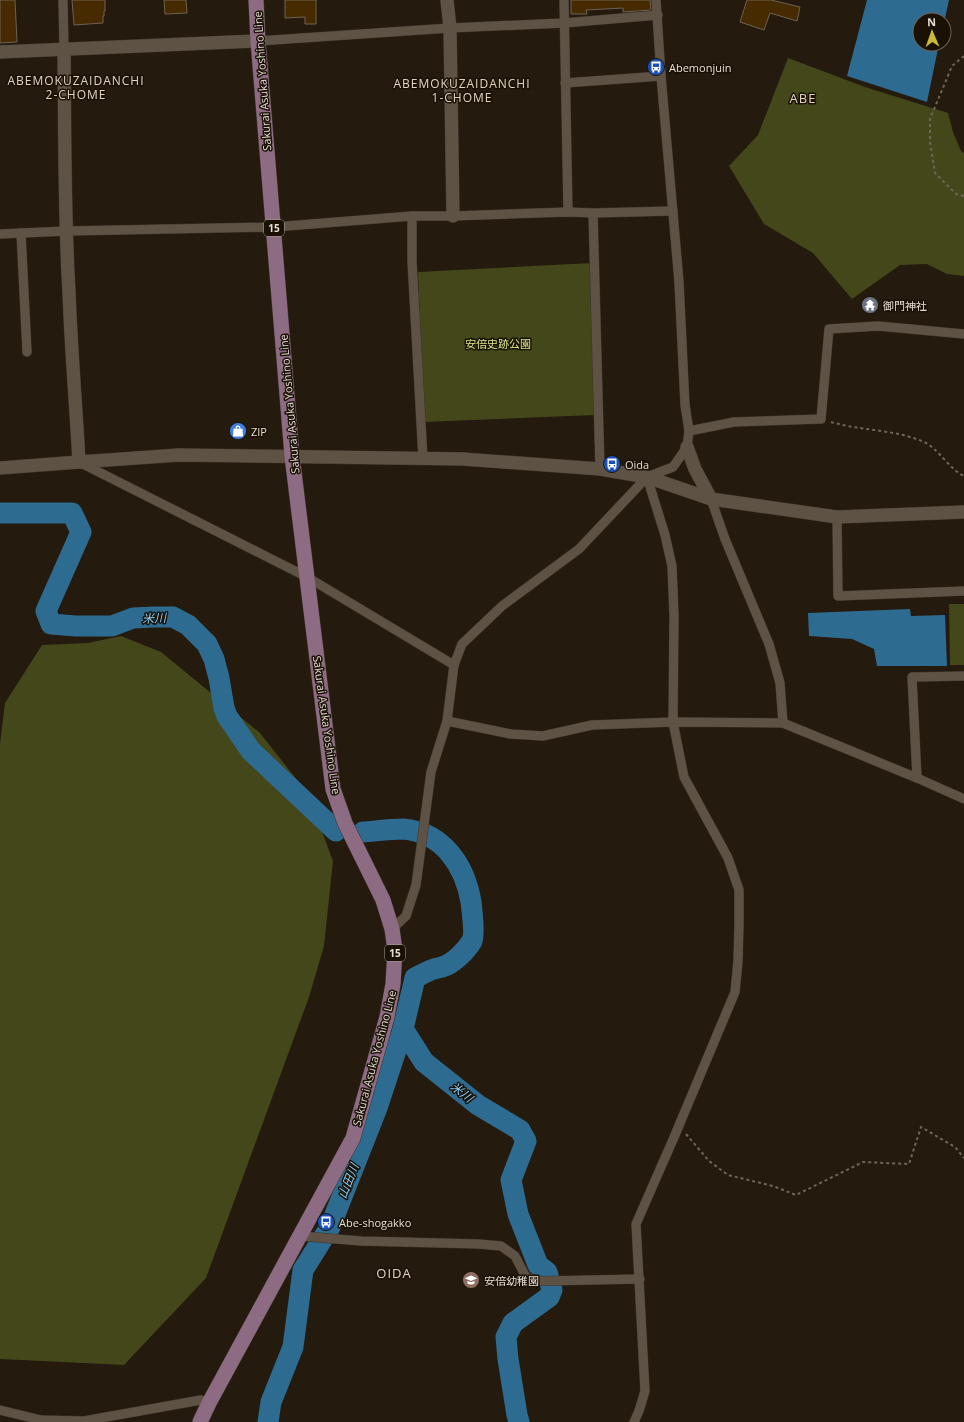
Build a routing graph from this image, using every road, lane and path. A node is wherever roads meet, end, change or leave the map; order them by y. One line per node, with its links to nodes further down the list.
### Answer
1 (63, 0): 10 (street)
2 (256, 0): 9 (main road, Sakurai Asuka Yoshino Line / 15)
3 (448, 0): 8 (street)
4 (564, 0): 7 (street)
5 (656, 0): 6 (street)
6 (658, 15): 7 (street); 13 (street)
7 (564, 23): 8 (street); 14 (street)
8 (450, 28): 9 (street); 20 (street)
9 (258, 41): 10 (street); 21 (main road, Sakurai Asuka Yoshino Line / 15)
10 (64, 49): 11 (street); 22 (street)
11 (0, 52)
12 (964, 56): 15 (path)
13 (661, 76): 14 (street); 16 (street)
14 (565, 82): 17 (street)
15 (964, 196)
16 (673, 211): 18 (street); 28 (street)
17 (568, 212): 18 (street); 20 (street)
18 (594, 213): 34 (street)
19 (412, 216): 20 (street); 21 (street); 31 (street)
20 (453, 216)
21 (274, 227): 22 (street); 30 (main road, Sakurai Asuka Yoshino Line / 15)
22 (67, 231): 23 (street); 32 (street)
23 (21, 233): 24 (street); 26 (street)
24 (0, 234)
25 (964, 334): 27 (street)
26 (27, 352)
27 (821, 419): 28 (street); 35 (path)
28 (689, 431): 29 (street)
29 (687, 447): 36 (street); 37 (street)
30 (292, 456): 31 (street); 32 (street); 40 (main road, Sakurai Asuka Yoshino Line / 15)
31 (423, 459): 34 (street)
32 (79, 462): 33 (street); 40 (street)
33 (0, 468)
34 (600, 469): 36 (street)
35 (964, 476)
36 (647, 477): 37 (street); 42 (street); 45 (street)
37 (711, 499): 39 (street); 46 (street)
38 (964, 512): 39 (street)
39 (837, 517): 41 (street)
40 (307, 577): 42 (street); 49 (main road, Sakurai Asuka Yoshino Line / 15)
41 (964, 591)
42 (454, 665): 44 (street)
43 (964, 676): 47 (street)
44 (447, 721): 45 (street); 49 (street)
45 (673, 722): 46 (street); 50 (street)
46 (784, 723): 47 (street)
47 (917, 778): 48 (street)
48 (964, 799)
49 (392, 929): 52 (main road, Sakurai Asuka Yoshino Line / 15)
50 (679, 1125): 51 (path); 53 (street)
51 (964, 1158)
52 (300, 1236): 53 (street); 54 (main road, Sakurai Asuka Yoshino Line / 15)
53 (640, 1279): 58 (street)
54 (209, 1403): 56 (street); 57 (main road, Sakurai Asuka Yoshino Line / 15)
55 (0, 1410): 56 (street)
56 (40, 1421)
57 (200, 1422)
58 (634, 1422)

